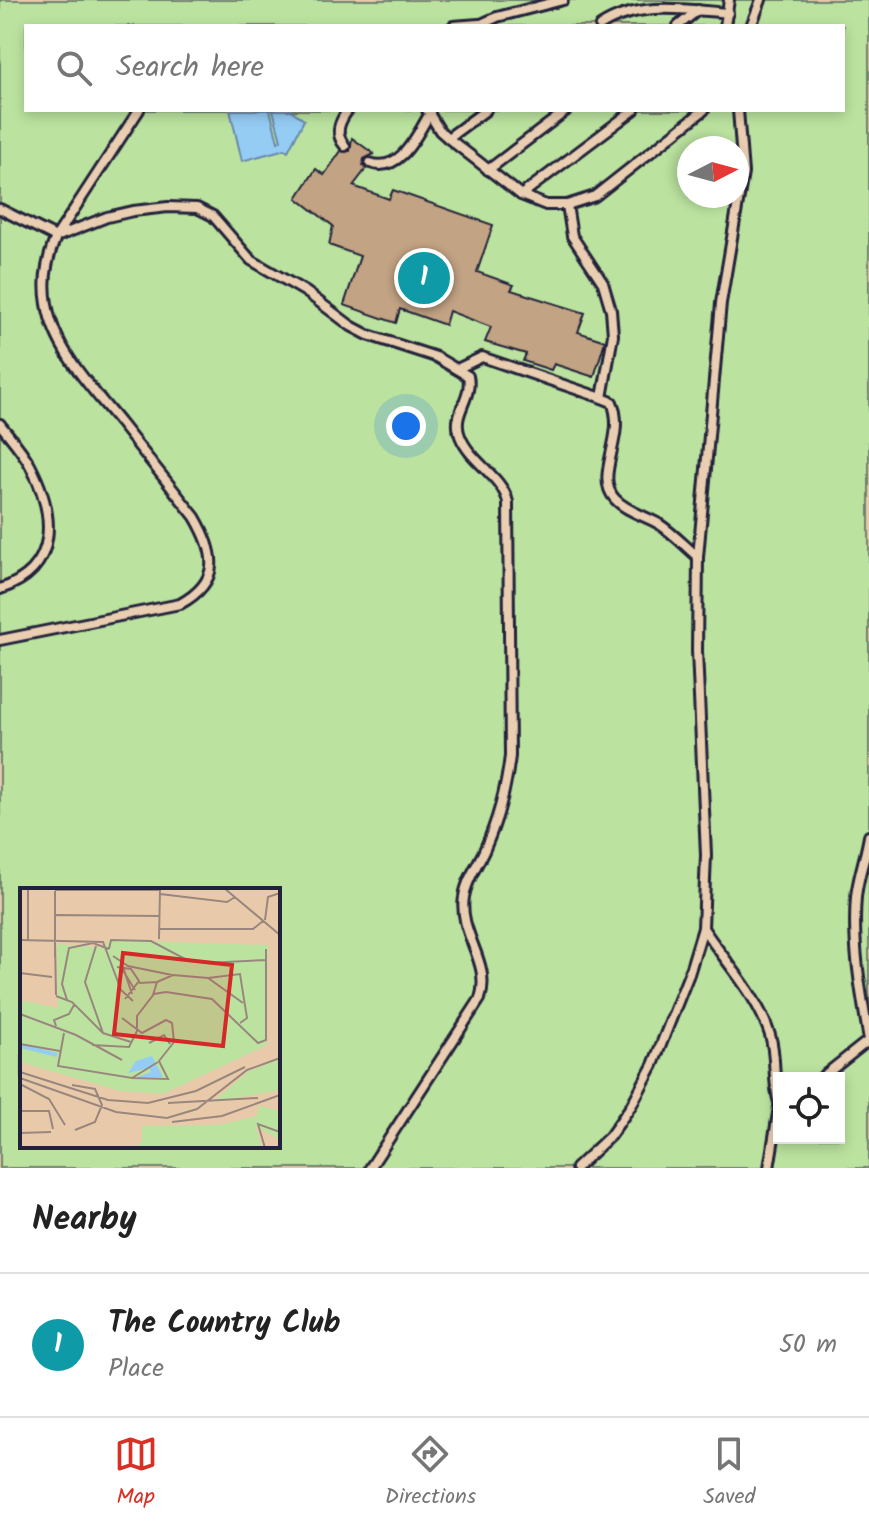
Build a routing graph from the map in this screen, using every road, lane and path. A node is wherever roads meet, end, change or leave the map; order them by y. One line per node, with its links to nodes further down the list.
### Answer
1 (563, 0): 6 (lane)
2 (729, 0): 5 (lane)
3 (761, 0): 10 (lane)
4 (698, 10): 5 (lane); 7 (lane); 8 (lane)
5 (728, 13): 9 (lane)
6 (482, 24)
7 (604, 24)
8 (680, 24)
9 (725, 24)
10 (752, 24)
11 (138, 112): 26 (lane)
12 (347, 112): 20 (lane)
13 (430, 112): 19 (lane); 21 (lane)
14 (483, 112): 19 (lane)
15 (564, 112): 22 (lane)
16 (631, 112): 23 (lane)
17 (701, 112): 24 (lane)
18 (738, 112): 30 (lane)
19 (448, 138): 22 (lane)
20 (345, 146)
21 (370, 163)
22 (488, 170): 23 (lane)
23 (521, 195): 24 (lane)
24 (567, 205): 28 (lane)
25 (0, 209): 26 (lane)
26 (56, 237): 27 (lane); 32 (lane)
27 (457, 369): 28 (lane); 39 (lane)
28 (602, 398): 30 (lane)
29 (0, 424): 31 (lane)
30 (698, 557): 34 (lane)
31 (0, 589)
32 (0, 640)
33 (869, 836): 35 (lane)
34 (703, 928): 36 (lane); 40 (lane)
35 (869, 1040): 37 (lane)
36 (776, 1072)
37 (829, 1072)
38 (773, 1143): 41 (lane)
39 (370, 1168)
40 (576, 1168)
41 (769, 1168)

